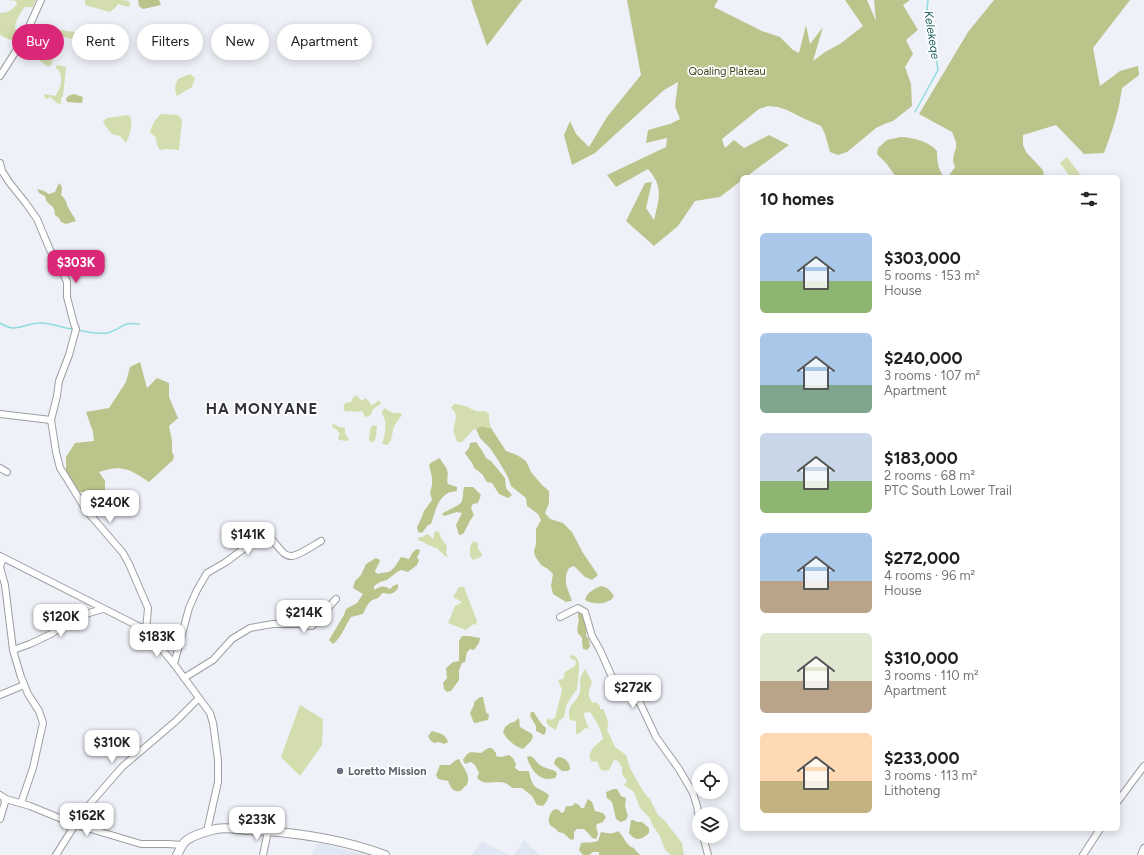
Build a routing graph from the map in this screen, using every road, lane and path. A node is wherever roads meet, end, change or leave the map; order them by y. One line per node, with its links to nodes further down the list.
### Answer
1 (41, 0): 2 (street)
2 (0, 76)
3 (0, 163): 5 (street)
4 (0, 414): 5 (street)
5 (51, 420): 14 (street)
6 (0, 468): 7 (street)
7 (7, 472)
8 (321, 541): 16 (street)
9 (2, 557): 10 (street); 12 (street)
10 (0, 567): 15 (street)
11 (336, 600): 17 (street)
12 (103, 609): 14 (street); 15 (street)
13 (560, 617): 26 (street)
14 (146, 630): 16 (street)
15 (13, 650): 18 (street)
16 (174, 664): 17 (street)
17 (184, 678): 20 (street)
18 (24, 685): 19 (street); 25 (street)
19 (0, 695)
20 (198, 698): 28 (street); 29 (street)
21 (1144, 766): 24 (street)
22 (0, 795): 23 (street)
23 (3, 799): 25 (street); 27 (street)
24 (1120, 799)
25 (21, 803): 28 (street)
26 (697, 807)
27 (0, 819)
28 (74, 824): 33 (street); 35 (street)
29 (207, 831): 30 (main road); 33 (main road)
30 (268, 831): 37 (street); 38 (main road)
31 (1099, 831): 40 (street)
32 (705, 843): 39 (street)
33 (182, 845): 36 (main road)
34 (1144, 848): 41 (street)
35 (56, 855)
36 (178, 855)
37 (263, 855)
38 (385, 855)
39 (708, 855)
40 (1083, 855)
41 (1141, 855)

